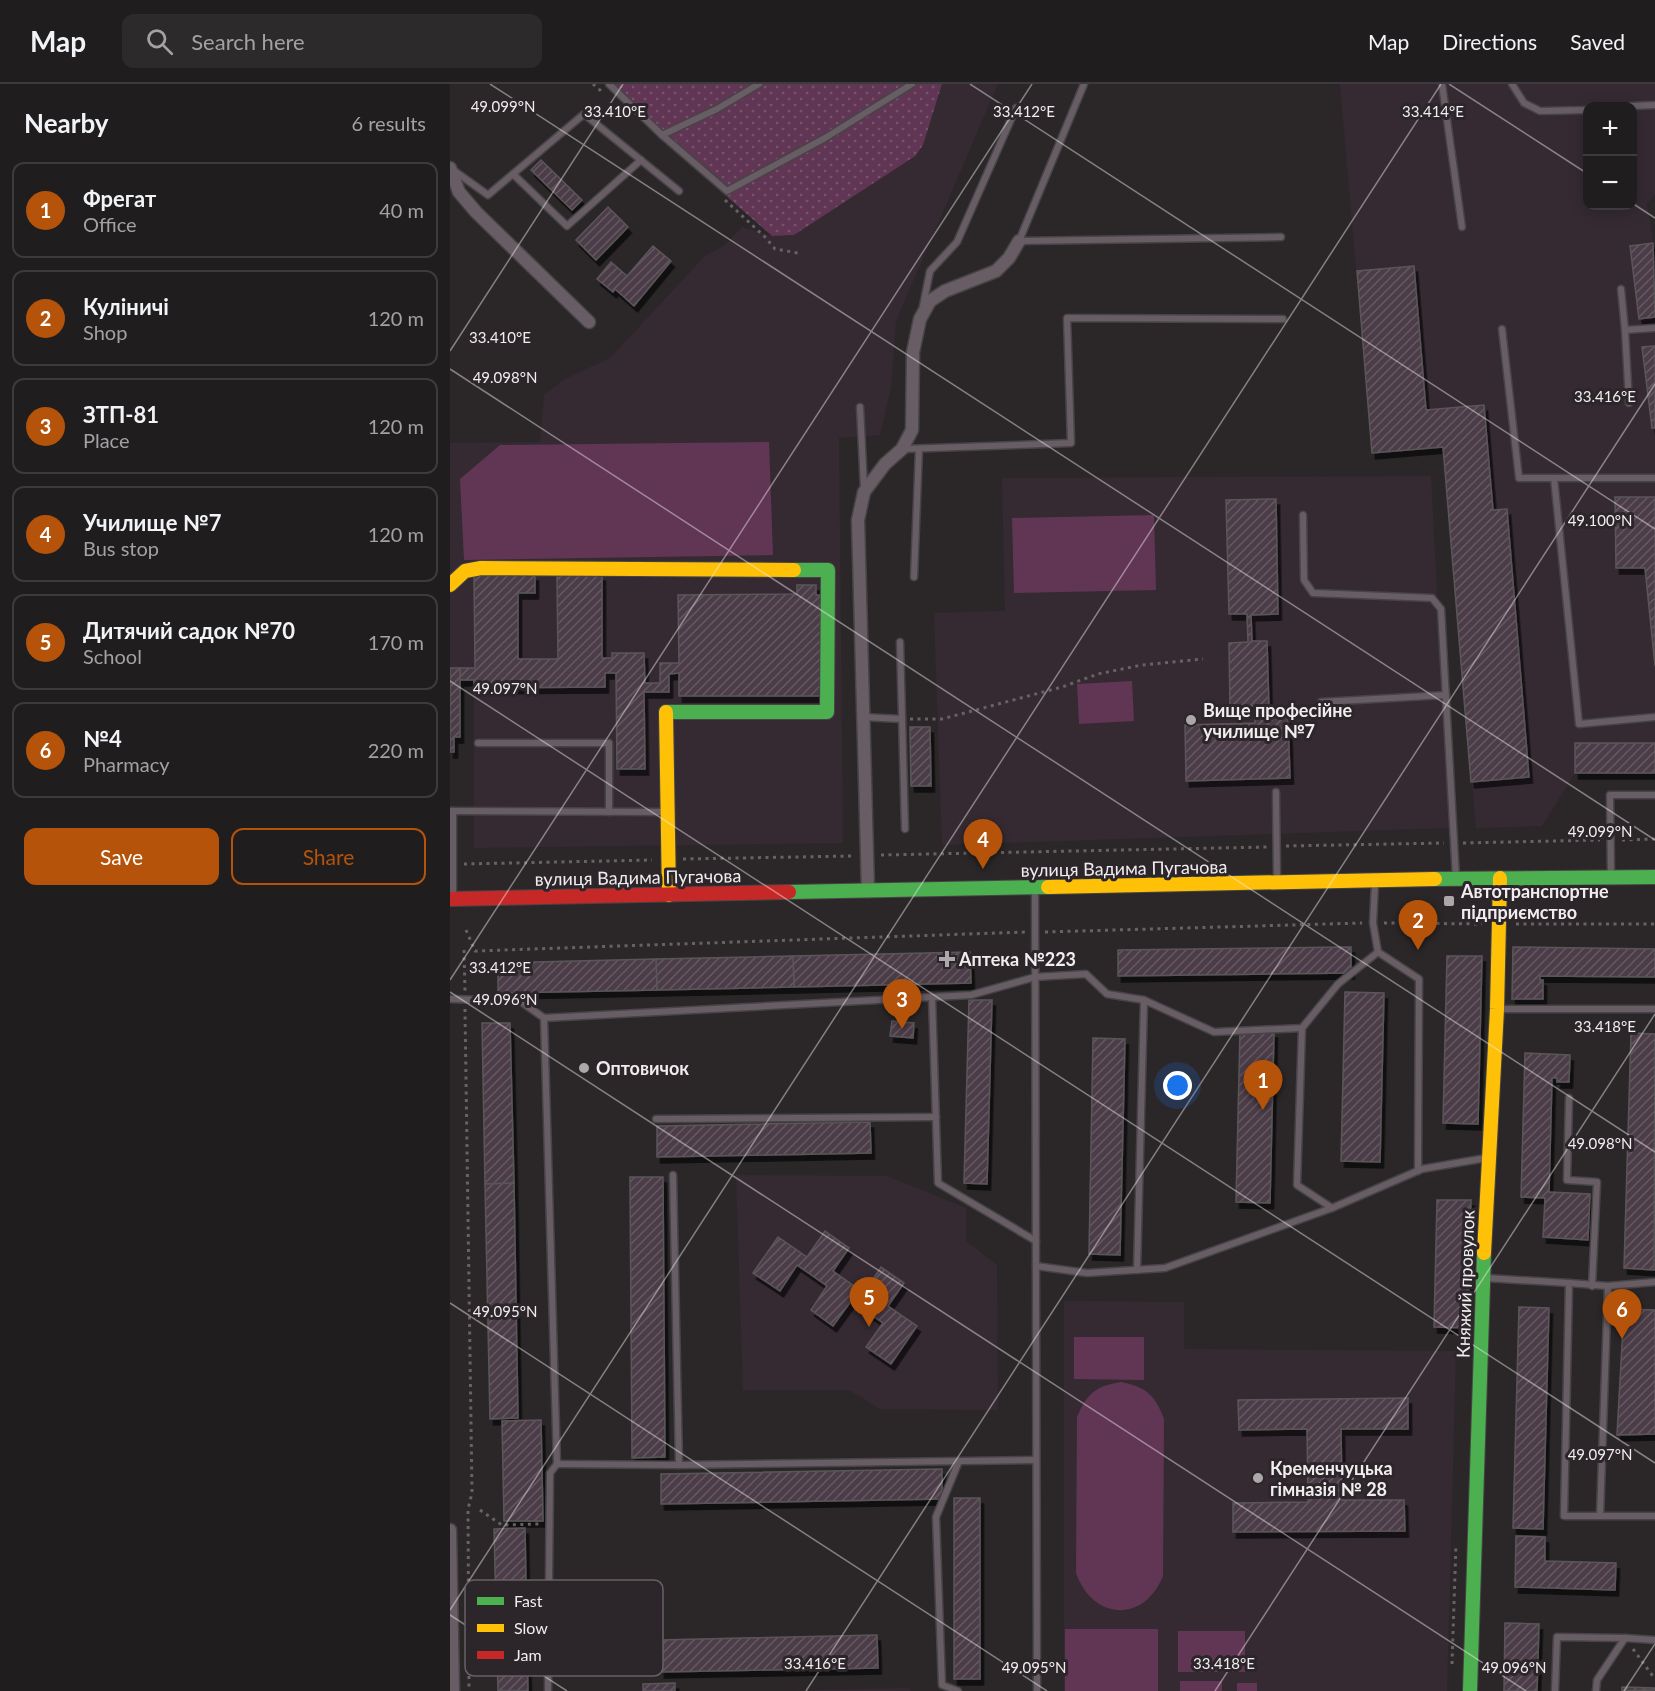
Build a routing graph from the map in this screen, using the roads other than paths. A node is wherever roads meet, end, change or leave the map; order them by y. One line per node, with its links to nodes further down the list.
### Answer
1 (609, 84): 11 (lane)
2 (759, 84): 11 (lane)
3 (912, 84): 11 (lane)
4 (1084, 84): 18 (lane)
5 (1442, 84): 16 (lane)
6 (1512, 84): 10 (lane)
7 (1655, 105): 8 (lane)
8 (1637, 106)
9 (1016, 108): 20 (lane)
10 (1583, 110)
11 (662, 135)
12 (641, 160): 14 (lane); 14 (lane); 15 (lane)
13 (450, 168): 14 (lane); 22 (street)
14 (513, 174)
15 (679, 191)
16 (1462, 227)
17 (1281, 237): 18 (lane)
18 (1019, 241): 20 (street)
19 (1621, 289): 25 (lane)
20 (920, 319): 28 (street)
21 (1283, 319): 29 (lane)
22 (589, 322)
23 (1655, 328): 25 (lane)
24 (1502, 329): 30 (lane)
25 (1625, 330): 26 (lane)
26 (1629, 403)
27 (860, 406): 32 (lane)
28 (902, 449): 29 (lane); 32 (street)
29 (919, 449): 34 (lane)
30 (1554, 478): 31 (lane); 40 (lane)
31 (1655, 478)
32 (864, 492): 39 (street)
33 (1303, 515): 37 (lane)
34 (914, 577)
35 (450, 585): 47 (street)
36 (900, 642): 41 (lane)
37 (1446, 695): 38 (lane); 52 (lane)
38 (1321, 702)
39 (863, 717): 41 (lane); 56 (street)
40 (1655, 717)
41 (903, 719): 48 (lane)
42 (478, 743): 46 (lane)
43 (1276, 792): 54 (lane)
44 (1655, 795): 49 (lane)
45 (451, 811): 46 (lane); 58 (lane)
46 (609, 812): 47 (lane)
47 (667, 812): 57 (street)
48 (905, 829)
49 (1611, 877): 50 (street, вулиця Вадима Пугачова); 51 (street, вулиця Вадима Пугачова)
50 (1655, 877)
51 (1500, 878): 52 (street, вулиця Вадима Пугачова); 64 (street, Княжий провулок)
52 (1456, 879): 53 (street, вулиця Вадима Пугачова)
53 (1375, 881): 54 (street, вулиця Вадима Пугачова); 59 (lane)
54 (1277, 883): 55 (street, вулиця Вадима Пугачова)
55 (1035, 888): 56 (street, вулиця Вадима Пугачова); 60 (lane)
56 (868, 891): 57 (street, вулиця Вадима Пугачова)
57 (669, 895): 58 (street, вулиця Вадима Пугачова)
58 (451, 899)
59 (1378, 952): 67 (lane); 72 (lane)
60 (1035, 977): 61 (lane); 63 (lane); 75 (lane)
61 (932, 997): 66 (lane); 69 (lane)
62 (450, 999): 66 (lane)
63 (1144, 1000): 67 (lane); 77 (lane)
64 (1497, 1009): 65 (lane); 71 (street, Княжий провулок)
65 (1655, 1009)
66 (544, 1018): 85 (lane)
67 (1302, 1028): 74 (lane)
68 (1569, 1098): 81 (lane)
69 (936, 1117): 70 (lane); 75 (lane)
70 (656, 1119)
71 (1488, 1157): 72 (lane); 78 (street, Княжий провулок)
72 (1418, 1171): 74 (lane)
73 (673, 1175): 86 (lane)
74 (1332, 1208): 77 (lane)
75 (1036, 1241): 76 (lane)
76 (1036, 1266): 77 (lane); 83 (lane)
77 (1137, 1270)
78 (1483, 1278): 80 (lane); 98 (street, Княжий провулок)
79 (1655, 1282): 82 (lane)
80 (1569, 1283): 81 (lane); 87 (lane)
81 (1592, 1286): 82 (lane)
82 (1608, 1286): 87 (lane)
83 (1036, 1460): 84 (lane); 97 (lane)
84 (959, 1461): 86 (lane); 96 (lane)
85 (558, 1464): 86 (lane); 90 (lane)
86 (679, 1465)
87 (1600, 1516): 88 (lane)
88 (1655, 1516)
89 (450, 1530): 94 (street)
90 (549, 1580)
91 (1625, 1638): 92 (lane); 99 (lane); 100 (lane)
92 (1655, 1640)
93 (548, 1676): 95 (lane)
94 (453, 1691)
95 (548, 1691)
96 (958, 1691)
97 (1037, 1691)
98 (1470, 1691)
99 (1555, 1691)
100 (1596, 1691)

